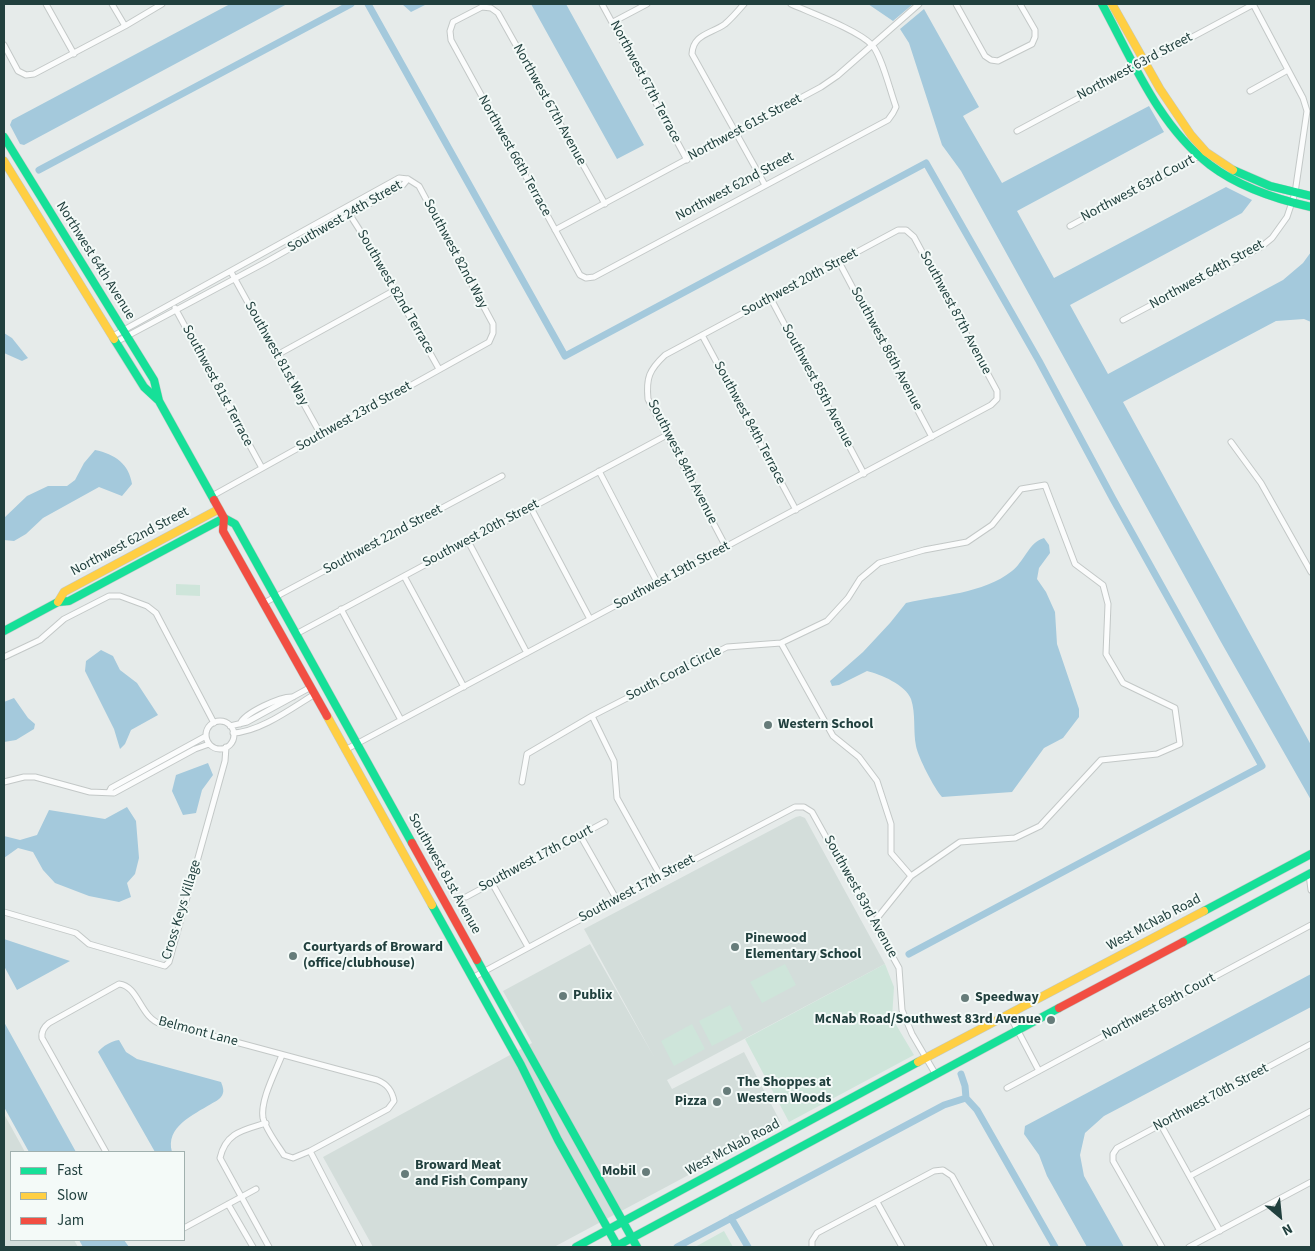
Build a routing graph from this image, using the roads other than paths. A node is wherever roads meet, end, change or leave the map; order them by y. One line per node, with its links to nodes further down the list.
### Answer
1 (46, 4): 19 (street)
2 (112, 4): 16 (street)
3 (162, 4): 16 (street)
4 (602, 4): 15 (street, Northwest 67th Terrace)
5 (647, 4): 15 (street)
6 (744, 4): 25 (street)
7 (791, 4): 18 (street)
8 (919, 4): 18 (street, Northwest 61st Street)
9 (956, 4): 10 (street)
10 (1020, 4)
11 (1102, 4): 21 (street)
12 (1112, 4): 20 (street)
13 (1254, 4): 20 (street, Northwest 63rd Street); 22 (street, Northwest 64th Street)
14 (491, 8): 38 (street, Northwest 67th Avenue); 42 (street, Northwest 66th Terrace)
15 (613, 22): 29 (street, Northwest 67th Terrace)
16 (125, 26): 19 (street)
17 (4, 45): 19 (street)
18 (872, 45): 25 (street, Northwest 61st Street); 34 (street, Northwest 62nd Street)
19 (74, 54)
20 (1145, 62): 21 (street, Northwest 63rd Street); 27 (street)
21 (1137, 66): 24 (street, Northwest 63rd Street); 28 (street)
22 (1288, 70): 23 (street); 35 (street, Northwest 64th Street)
23 (1250, 91)
24 (1017, 130)
25 (737, 133): 29 (street, Northwest 61st Street); 34 (street)
26 (4, 137): 31 (street, Northwest 64th Avenue)
27 (1206, 152): 28 (street, Northwest 63rd Court); 35 (street)
28 (1199, 156): 37 (street); 41 (street, Northwest 63rd Court)
29 (686, 160): 38 (street, Northwest 61st Street)
30 (4, 161): 33 (street, Northwest 64th Avenue)
31 (26, 174): 33 (street); 45 (street, Northwest 64th Avenue)
32 (408, 179): 40 (street, Southwest 24th Street); 47 (street, Southwest 24th Street); 55 (street, Southwest 82nd Way)
33 (15, 180): 44 (street, Northwest 64th Avenue)
34 (765, 185): 48 (street, Northwest 62nd Street)
35 (1295, 193): 36 (street); 37 (street, Northwest 64th Street)
36 (1311, 196)
37 (1292, 203): 39 (street); 54 (street, Northwest 64th Street)
38 (605, 204): 42 (street, Northwest 61st Street)
39 (1311, 207)
40 (350, 215): 49 (street, Southwest 24th Street); 50 (street, Southwest 82nd Terrace)
41 (1070, 226)
42 (555, 230): 48 (street, Northwest 66th Terrace)
43 (906, 230): 46 (street, Southwest 20th Street); 62 (street, Southwest 87th Avenue)
44 (59, 251): 45 (street); 58 (street, Northwest 64th Avenue)
45 (74, 251): 56 (street, Northwest 64th Avenue)
46 (839, 262): 51 (street, Southwest 20th Street); 66 (street, Southwest 86th Avenue)
47 (230, 272): 49 (street, Southwest 81st Way); 52 (street, Southwest 24th Street)
48 (586, 278)
49 (235, 279): 53 (street, Southwest 24th Street); 59 (street, Southwest 81st Way)
50 (395, 290): 59 (street); 60 (street, Southwest 82nd Terrace)
51 (771, 298): 57 (street, Southwest 20th Street); 70 (street, Southwest 85th Avenue)
52 (172, 304): 53 (street, Southwest 81st Terrace); 56 (street, Southwest 24th Street)
53 (176, 311): 56 (street, Southwest 24th Street); 68 (street, Southwest 81st Terrace)
54 (1123, 320)
55 (493, 333): 60 (street, Southwest 23rd Street)
56 (126, 334): 58 (street, Southwest 24th Street); 63 (street, Northwest 64th Avenue)
57 (702, 336): 61 (street, Southwest 20th Street); 75 (street, Southwest 84th Terrace)
58 (115, 339): 63 (street, Northwest 64th Avenue)
59 (277, 355): 64 (street, Southwest 81st Way)
60 (439, 369): 64 (street, Southwest 23rd Street)
61 (648, 375): 65 (street, Southwest 84th Avenue)
62 (997, 399): 66 (street, Southwest 19th Street)
63 (159, 401): 72 (street, Northwest 64th Avenue)
64 (322, 435): 68 (street, Southwest 23rd Street)
65 (666, 435): 69 (street, Southwest 20th Street); 79 (street, Southwest 84th Avenue)
66 (932, 437): 70 (street, Southwest 19th Street)
67 (1231, 442): 81 (street)
68 (262, 468): 72 (street, Southwest 23rd Street)
69 (599, 471): 73 (street, Southwest 20th Street); 83 (street)
70 (864, 474): 75 (street, Southwest 19th Street)
71 (502, 476): 84 (street, Southwest 22nd Street)
72 (212, 496): 74 (street, Southwest 81st Avenue)
73 (531, 508): 77 (street, Southwest 20th Street); 88 (street)
74 (219, 509): 76 (street, Southwest 81st Avenue); 78 (street, Northwest 62nd Street)
75 (796, 510): 79 (street, Southwest 19th Street)
76 (224, 518): 80 (street, Northwest 62nd Street); 84 (street, Southwest 81st Avenue); 86 (street, Southwest 81st Avenue)
77 (468, 542): 82 (street, Southwest 20th Street); 92 (street)
78 (148, 547): 80 (street); 85 (street, Northwest 62nd Street)
79 (726, 547): 83 (street, Southwest 19th Street)
80 (144, 561): 85 (street, Northwest 62nd Street)
81 (1311, 572)
82 (404, 576): 87 (street, Southwest 20th Street); 94 (street)
83 (658, 584): 88 (street, Southwest 19th Street)
84 (275, 597): 86 (street, Southwest 22nd Street); 90 (street, Southwest 81st Avenue)
85 (58, 602): 89 (street, Northwest 62nd Street)
86 (264, 603): 95 (street, Southwest 81st Avenue)
87 (341, 610): 90 (street, Southwest 20th Street); 99 (street)
88 (590, 619): 92 (street, Southwest 19th Street)
89 (4, 631)
90 (296, 634): 107 (street, Southwest 81st Avenue)
91 (781, 643): 98 (street, South Coral Circle); 118 (street); 118 (street, South Coral Circle)
92 (527, 653): 94 (street, Southwest 19th Street)
93 (4, 657): 101 (street)
94 (464, 687): 99 (street, Southwest 19th Street)
95 (313, 691): 96 (street); 100 (street); 109 (street, Southwest 81st Avenue)
96 (294, 697): 97 (street); 102 (street)
97 (263, 714): 100 (street); 102 (street)
98 (592, 716): 111 (street, South Coral Circle); 119 (street)
99 (402, 720): 107 (street, Southwest 19th Street)
100 (268, 721): 104 (street)
101 (214, 723): 103 (street); 105 (street)
102 (240, 724): 103 (street)
103 (230, 726): 104 (street)
104 (233, 733): 108 (street)
105 (206, 736): 106 (street); 112 (street)
106 (209, 744): 108 (street); 112 (street)
107 (357, 744): 109 (street, Southwest 19th Street); 128 (street, Southwest 81st Avenue)
108 (226, 746): 124 (street, Cross Keys Village)
109 (346, 750): 129 (street, Southwest 81st Avenue)
110 (4, 782): 112 (street)
111 (522, 782)
112 (109, 792)
113 (804, 807): 119 (street, Southwest 17th Street); 125 (street, Southwest 83rd Avenue)
114 (606, 822): 115 (street, Southwest 17th Court)
115 (580, 835): 120 (street, Southwest 17th Court); 123 (street)
116 (1311, 854): 130 (street, West McNab Road)
117 (1310, 874): 121 (street); 131 (street)
118 (912, 876): 125 (street)
119 (661, 877): 123 (street, Southwest 17th Street)
120 (492, 883): 122 (street, Southwest 17th Court); 127 (street)
121 (1311, 890)
122 (466, 897)
123 (617, 900): 127 (street, Southwest 17th Street)
124 (4, 912)
125 (874, 922): 134 (street, Southwest 83rd Avenue)
126 (1311, 925): 135 (street, Northwest 69th Court)
127 (528, 947): 128 (street, Southwest 17th Street)
128 (484, 972): 129 (street, Southwest 17th Street); 149 (street, Southwest 81st Avenue)
129 (472, 978): 151 (street, Southwest 81st Avenue)
130 (1009, 1014): 131 (street); 134 (street, West McNab Road)
131 (1017, 1030): 135 (street); 136 (street)
132 (1311, 1044): 140 (street, Northwest 70th Street)
133 (282, 1055): 139 (street, Belmont Lane); 141 (street, Belmont Lane); 142 (street, Belmont Lane)
134 (926, 1058): 136 (street, Southwest 83rd Avenue); 149 (street, West McNab Road)
135 (1039, 1071): 137 (street, Northwest 69th Court)
136 (936, 1075): 153 (street)
137 (1007, 1088)
138 (1311, 1111): 143 (street)
139 (266, 1123): 142 (street, Belmont Lane); 146 (street)
140 (1161, 1125): 143 (street); 163 (street, Northwest 70th Street)
141 (105, 1151)
142 (310, 1152): 157 (street)
143 (1190, 1176): 152 (street)
144 (1311, 1182): 152 (street)
145 (256, 1188): 146 (street)
146 (241, 1197): 148 (street); 156 (street)
147 (877, 1202): 154 (street); 161 (street); 162 (street)
148 (228, 1204): 150 (street); 155 (street)
149 (623, 1222): 151 (street, West McNab Road); 153 (street, Southwest 81st Avenue)
150 (185, 1227)
151 (608, 1230): 158 (street, West McNab Road); 159 (street, Southwest 81st Avenue)
152 (1220, 1231): 164 (street)
153 (632, 1238): 159 (street); 160 (street, Southwest 81st Avenue)
154 (812, 1244)
155 (253, 1247)
156 (268, 1247)
157 (360, 1247)
158 (576, 1247)
159 (617, 1247)
160 (637, 1247)
161 (902, 1247)
162 (991, 1247)
163 (1162, 1247)
164 (1189, 1247)

